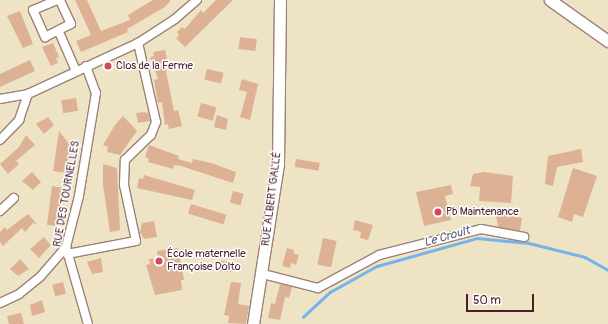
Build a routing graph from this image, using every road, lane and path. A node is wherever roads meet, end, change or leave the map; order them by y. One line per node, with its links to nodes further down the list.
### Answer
1 (56, 0): 6 (street)
2 (60, 0): 6 (street)
3 (197, 0): 8 (street)
4 (280, 0): 18 (street, RUE ALBERT GALLÉ)
5 (550, 0): 7 (street)
6 (59, 32): 10 (street)
7 (608, 41)
8 (138, 43): 9 (street); 17 (street)
9 (86, 66): 10 (street); 17 (street, RUE DES TOURNELLES)
10 (76, 71): 11 (street)
11 (28, 94): 12 (street); 13 (street)
12 (0, 99)
13 (0, 140)
14 (14, 198): 15 (street)
15 (0, 211)
16 (524, 237): 18 (street)
17 (67, 251): 19 (street); 20 (street, RUE DES TOURNELLES)
18 (263, 274): 21 (street, RUE ALBERT GALLÉ)
19 (0, 303)
20 (88, 324)
21 (253, 324)

